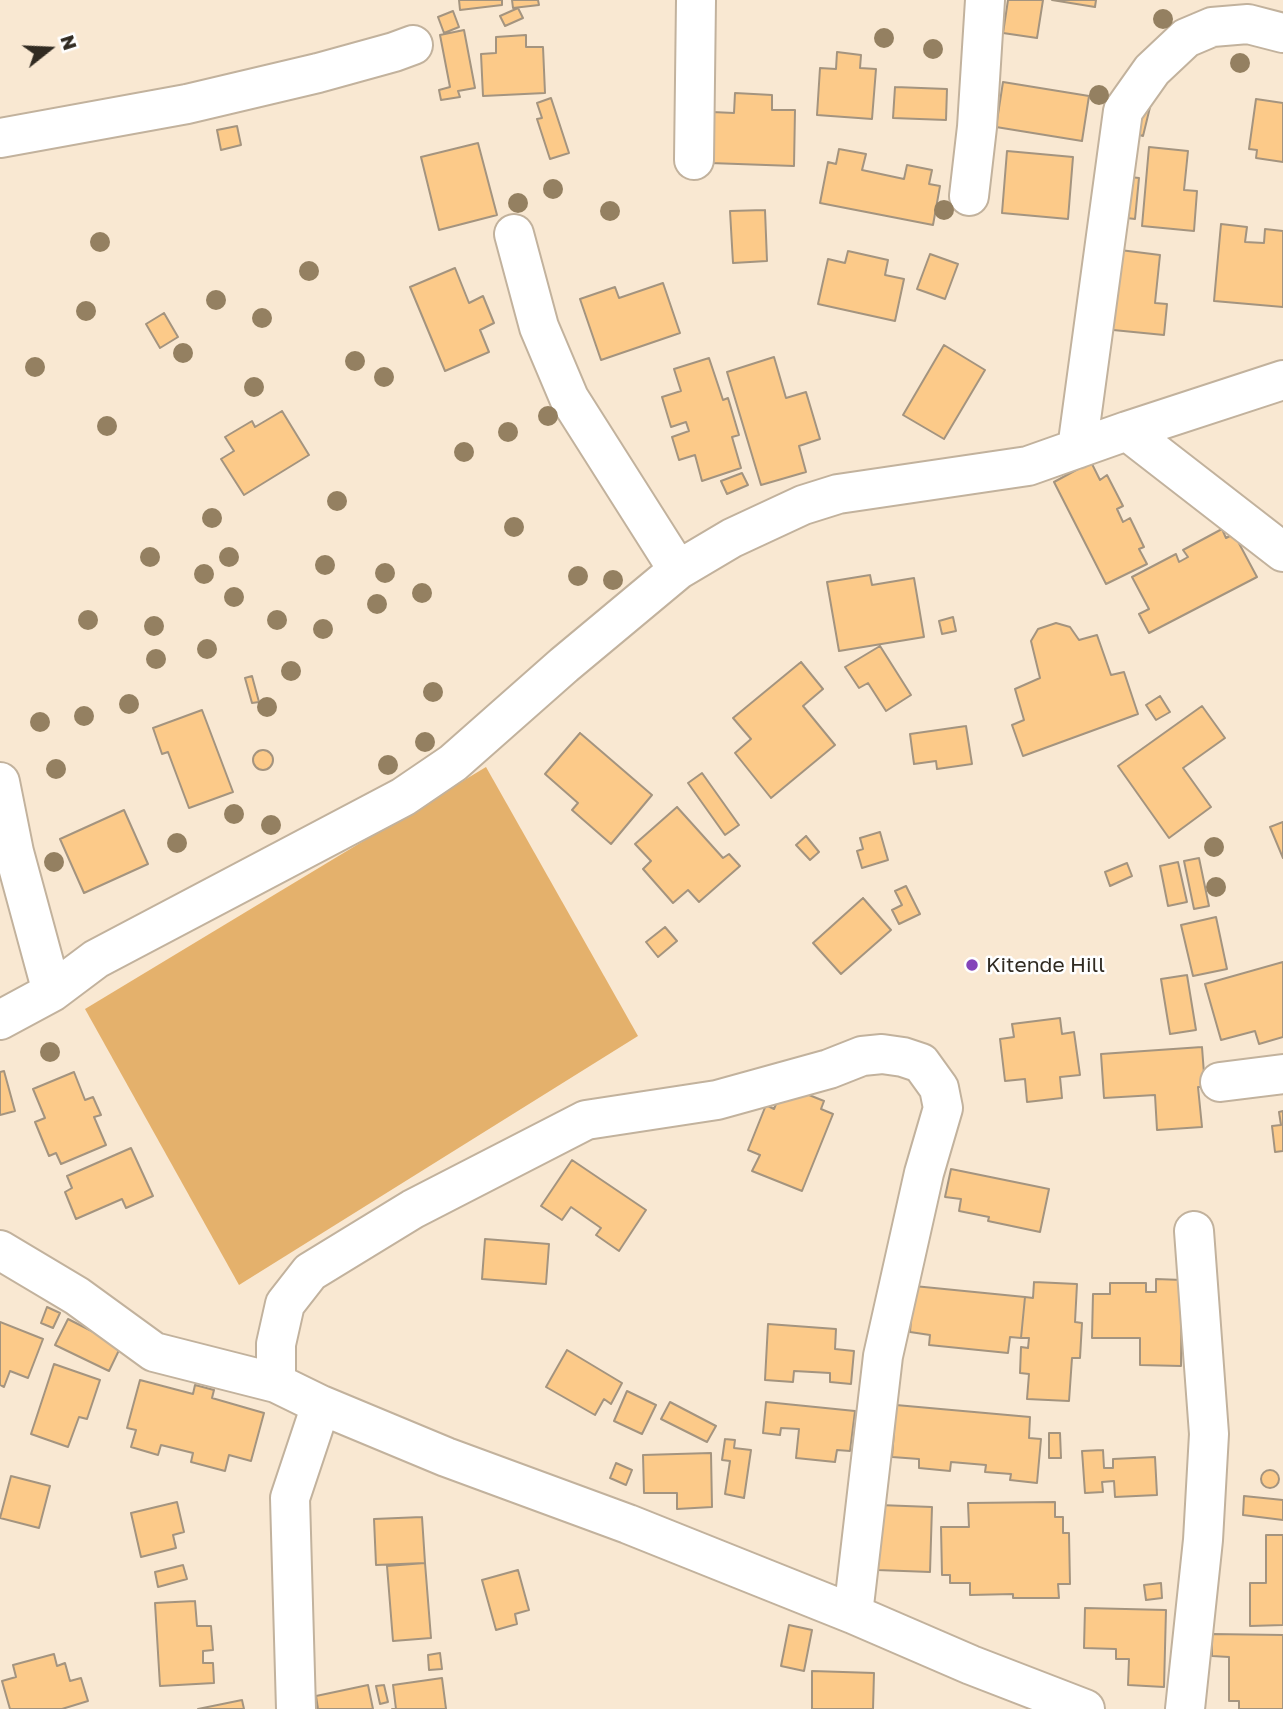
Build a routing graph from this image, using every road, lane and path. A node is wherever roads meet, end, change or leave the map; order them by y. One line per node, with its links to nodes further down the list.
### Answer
1 (696, 0): 6 (street)
2 (985, 0): 7 (street)
3 (1283, 33): 11 (street)
4 (413, 45): 5 (street)
5 (0, 138)
6 (694, 160)
7 (969, 196)
8 (513, 234): 13 (street)
9 (1283, 380): 10 (street)
10 (1127, 431): 11 (street); 12 (street)
11 (1077, 449): 13 (street)
12 (1283, 552)
13 (678, 569): 15 (street)
14 (0, 782): 15 (street)
15 (52, 992): 16 (street)
16 (0, 1020)
17 (1283, 1074): 18 (street)
18 (1220, 1082)
19 (1194, 1231): 26 (street)
20 (0, 1250): 21 (street)
21 (276, 1383): 22 (street); 23 (street)
22 (321, 1405): 23 (street); 24 (street)
23 (853, 1614): 25 (street)
24 (296, 1709)
25 (1085, 1709)
26 (1185, 1709)

